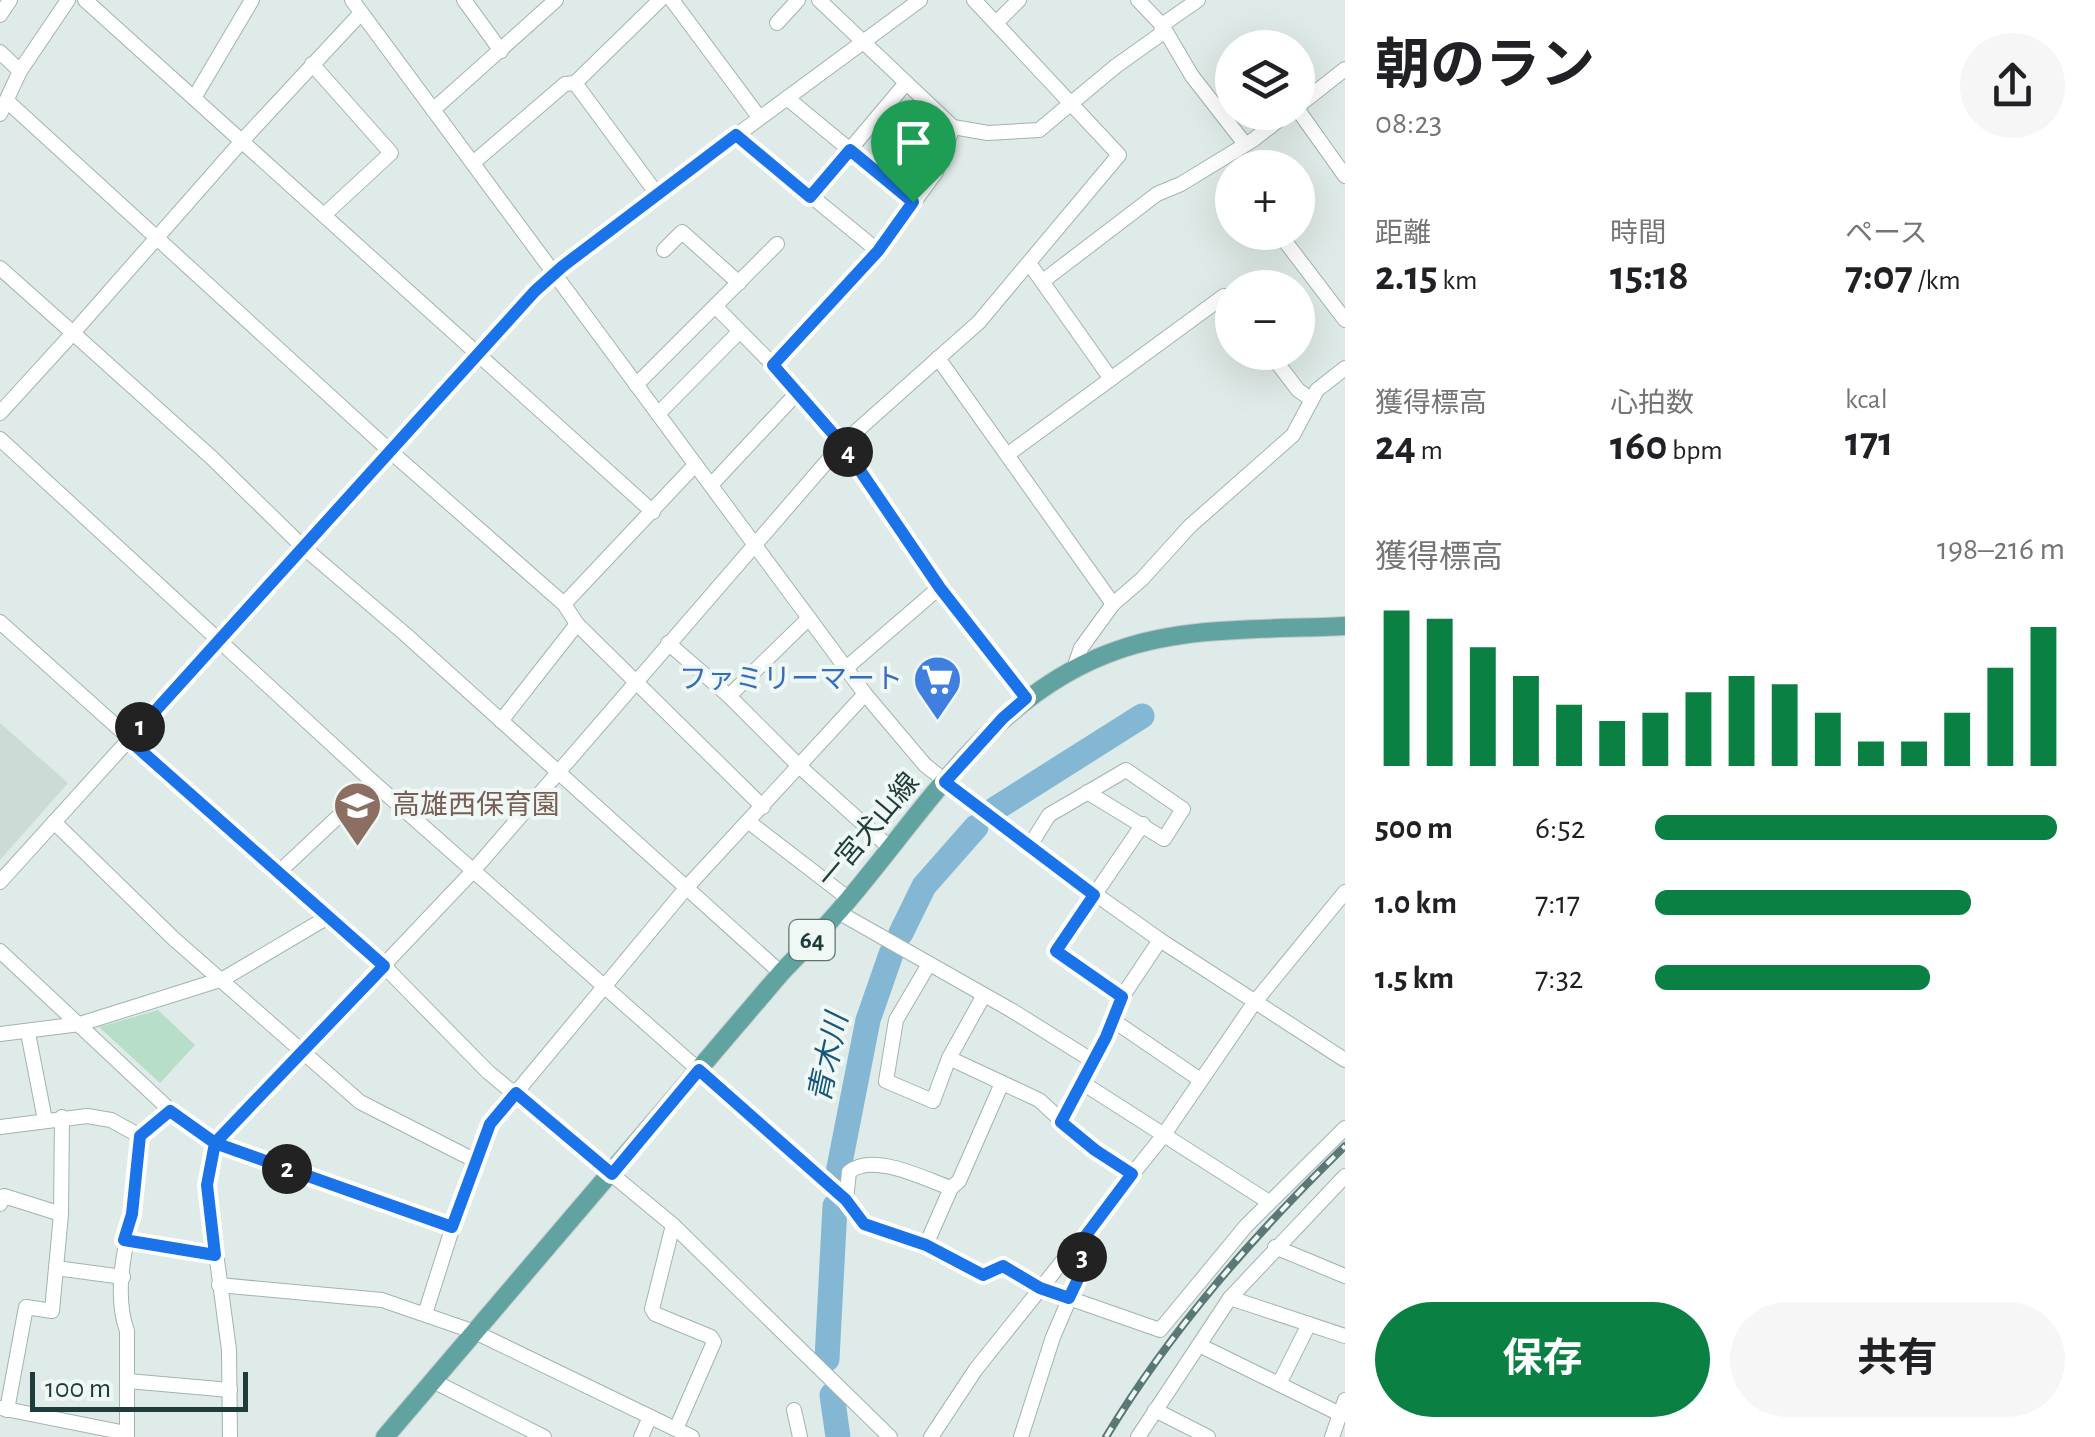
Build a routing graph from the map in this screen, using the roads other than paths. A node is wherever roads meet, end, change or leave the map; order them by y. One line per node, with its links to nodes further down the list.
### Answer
1 (10, 0): 17 (street)
2 (68, 0): 26 (street)
3 (86, 0): 30 (street)
4 (252, 0): 30 (street)
5 (464, 0): 22 (street)
6 (556, 0): 22 (street)
7 (660, 0): 27 (street)
8 (672, 0): 35 (street)
9 (798, 0): 18 (street)
10 (819, 0): 21 (street)
11 (920, 0): 21 (street)
12 (974, 0): 19 (street)
13 (1019, 0): 19 (street)
14 (1138, 0): 20 (street)
15 (1198, 0): 20 (street)
16 (357, 6): 24 (street); 34 (street)
17 (0, 15)
18 (777, 23)
19 (996, 23): 32 (street)
20 (1162, 24): 32 (street); 41 (street)
21 (863, 42): 28 (street); 31 (street)
22 (501, 50): 34 (street)
23 (0, 52): 26 (street)
24 (312, 64): 40 (street); 50 (street)
25 (1345, 69): 29 (street)
26 (20, 72): 33 (street)
27 (574, 83): 44 (street); 47 (street)
28 (906, 83): 36 (street); 42 (street)
29 (1315, 94)
30 (194, 98): 40 (street)
31 (787, 98): 35 (street); 42 (street)
32 (1070, 103): 36 (street); 56 (street)
33 (4, 108): 51 (street)
34 (433, 110): 44 (street)
35 (759, 117): 39 (street)
36 (953, 127): 49 (street)
37 (1264, 130): 41 (street)
38 (1313, 130): 46 (street)
39 (736, 135): 47 (street); 48 (street)
40 (241, 142): 50 (street); 51 (street)
41 (1245, 144): 43 (street)
42 (850, 150): 48 (street); 49 (street)
43 (1240, 150)
44 (472, 162): 58 (street)
45 (1215, 169): 59 (street)
46 (1345, 176)
47 (657, 194): 58 (street)
48 (810, 197): 55 (street)
49 (913, 202): 55 (street)
50 (324, 215): 66 (street)
51 (157, 236): 65 (street); 79 (street)
52 (776, 244): 60 (street)
53 (664, 250): 60 (street)
54 (1292, 250): 63 (street)
55 (878, 251): 68 (street)
56 (1029, 263): 59 (street); 67 (street)
57 (0, 268): 65 (street)
58 (554, 274): 66 (street); 72 (street)
59 (1042, 281): 71 (street)
60 (739, 284): 62 (street)
61 (1215, 303): 71 (street)
62 (715, 306): 64 (street); 72 (street)
63 (1345, 320)
64 (739, 332): 68 (street); 76 (street)
65 (73, 333): 75 (street); 85 (street)
66 (479, 356): 79 (street); 83 (street)
67 (938, 358): 78 (street); 80 (street)
68 (773, 365): 73 (street)
69 (1345, 368): 74 (street)
70 (1282, 370): 74 (street)
71 (1111, 379): 80 (street)
72 (636, 384): 76 (street)
73 (797, 394): 78 (street); 82 (street)
74 (1311, 399): 88 (street)
75 (0, 413)
76 (658, 414): 81 (street)
77 (0, 439): 93 (street)
78 (842, 444): 84 (street); 86 (street)
79 (390, 451): 85 (street); 87 (street)
80 (1007, 455): 88 (street)
81 (695, 465): 82 (street); 83 (street)
82 (711, 485): 84 (street)
83 (652, 512): 87 (street)
84 (755, 545): 89 (street); 94 (street)
85 (303, 547): 93 (street); 101 (street)
86 (940, 588): 95 (street); 100 (street)
87 (564, 604): 91 (street)
88 (1112, 604): 96 (street)
89 (809, 618): 95 (street); 99 (street)
90 (0, 622): 102 (street)
91 (577, 624): 97 (street); 101 (street)
92 (1345, 626): 96 (main road, 一宮犬山線 / 64)
93 (218, 640): 102 (street); 106 (street)
94 (668, 643): 97 (street); 99 (street)
95 (846, 668): 98 (street)
96 (1074, 671): 100 (main road, 一宮犬山線 / 64)
97 (636, 679): 104 (street); 108 (street)
98 (865, 694): 103 (street); 105 (street)
99 (730, 696): 103 (street)
100 (1026, 698): 105 (main road, 一宮犬山線 / 64)
101 (501, 720): 104 (street)
102 (129, 740): 109 (street); 115 (street)
103 (798, 765): 108 (street); 113 (street)
104 (560, 774): 114 (street); 117 (street)
105 (945, 782): 112 (street); 113 (main road, 一宮犬山線 / 64)
106 (374, 783): 114 (street); 115 (street)
107 (1087, 792): 111 (street); 111 (street); 112 (street)
108 (763, 807): 110 (street)
109 (54, 822): 116 (street); 127 (street)
110 (749, 822): 117 (street); 120 (street)
111 (1142, 824): 119 (street)
112 (1029, 847): 119 (street)
113 (890, 848): 120 (main road, 一宮犬山線 / 64)
114 (473, 871): 125 (street); 128 (street)
115 (278, 873): 121 (street)
116 (0, 882)
117 (687, 888): 126 (street); 128 (street)
118 (1345, 892): 131 (street)
119 (1094, 895): 122 (street); 130 (street)
120 (843, 906): 124 (street); 126 (main road, 一宮犬山線 / 64)
121 (328, 917): 125 (street); 127 (street)
122 (1160, 940): 130 (street); 131 (street)
123 (0, 951): 133 (street)
124 (929, 964): 129 (street); 138 (street)
125 (384, 966): 136 (street); 144 (street)
126 (781, 974): 140 (main road, 一宮犬山線 / 64)
127 (223, 979): 133 (street); 136 (street)
128 (604, 986): 140 (street); 144 (street)
129 (984, 995): 138 (street); 139 (street)
130 (1122, 997): 132 (street)
131 (1254, 1003): 137 (street); 141 (street)
132 (1114, 1021): 139 (street); 141 (street)
133 (80, 1024): 134 (street); 145 (street)
134 (28, 1033): 135 (street); 147 (street)
135 (0, 1034)
136 (302, 1050): 153 (street); 154 (street)
137 (1343, 1054)
138 (949, 1058): 143 (street)
139 (1093, 1062): 142 (street)
140 (699, 1070): 155 (main road, 一宮犬山線 / 64); 159 (street)
141 (1199, 1079): 152 (street)
142 (1082, 1082): 148 (street); 152 (street)
143 (1002, 1083): 148 (street); 158 (street)
144 (516, 1093): 154 (street); 155 (street)
145 (170, 1111): 151 (street); 153 (street)
146 (62, 1118): 147 (street); 151 (street); 162 (street)
147 (45, 1120): 149 (street)
148 (1061, 1122): 156 (street)
149 (0, 1128)
150 (1345, 1128): 160 (street)
151 (140, 1136): 166 (street)
152 (1163, 1136): 156 (street); 160 (street)
153 (215, 1143): 164 (street); 169 (street)
154 (474, 1160): 164 (street)
155 (612, 1174): 163 (street); 179 (main road, 一宮犬山線 / 64)
156 (1132, 1174): 165 (street)
157 (1344, 1179): 168 (street)
158 (951, 1188): 159 (street); 167 (street)
159 (846, 1200): 167 (street)
160 (1269, 1202): 175 (street)
161 (0, 1204): 162 (street)
162 (60, 1214): 170 (street)
163 (673, 1225): 191 (street); 199 (street)
164 (452, 1227): 177 (street)
165 (1084, 1238): 174 (street); 175 (street)
166 (124, 1240): 169 (street); 172 (street)
167 (926, 1245): 174 (street)
168 (1275, 1247): 171 (street); 176 (street)
169 (215, 1255): 173 (street)
170 (56, 1268): 172 (street); 187 (street)
171 (1345, 1276)
172 (122, 1277): 183 (street)
173 (219, 1285): 177 (street); 185 (street)
174 (1040, 1288): 175 (street); 200 (street)
175 (1069, 1298): 201 (street)
176 (1230, 1298): 178 (street); 181 (street)
177 (425, 1314): 179 (street)
178 (1309, 1324): 180 (street); 184 (street)
179 (474, 1332): 182 (main road, 一宮犬山線 / 64); 190 (street)
180 (1345, 1336)
181 (1199, 1344): 184 (street); 189 (street)
182 (433, 1380): 194 (main road, 一宮犬山線 / 64); 195 (street)
183 (128, 1381): 185 (street); 192 (street)
184 (1279, 1384): 186 (street)
185 (230, 1390): 193 (street)
186 (1342, 1407): 204 (street)
187 (3, 1409): 192 (street)
188 (794, 1410): 198 (street)
189 (1155, 1410): 202 (street); 203 (street)
190 (650, 1417): 191 (street); 196 (street)
191 (676, 1429): 197 (street)
192 (126, 1435)
193 (230, 1437)
194 (385, 1437)
195 (544, 1437)
196 (641, 1437)
197 (692, 1437)
198 (800, 1437)
199 (890, 1437)
200 (932, 1437)
201 (1021, 1437)
202 (1138, 1437)
203 (1208, 1437)
204 (1332, 1437)

